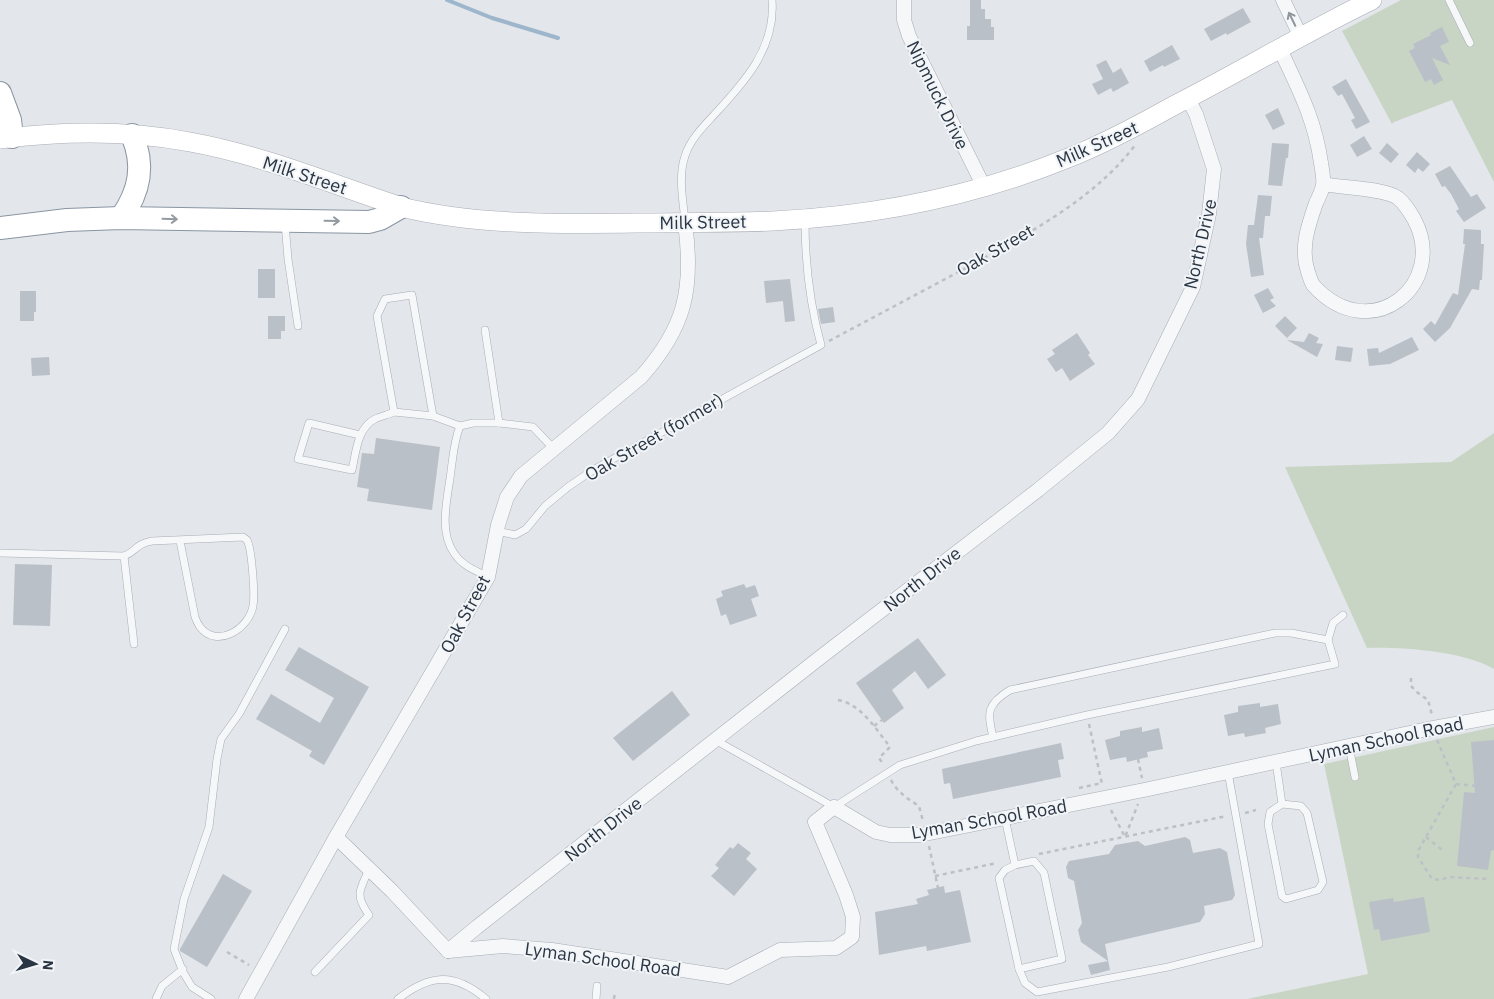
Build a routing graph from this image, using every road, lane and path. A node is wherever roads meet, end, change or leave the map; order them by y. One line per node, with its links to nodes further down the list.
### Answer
1 (772, 0): 20 (lane)
2 (904, 0): 15 (street, Nipmuck Drive)
3 (1283, 0): 6 (street, one-way to 3)
4 (1372, 0): 6 (main road, Milk Street)
5 (1450, 0): 7 (lane)
6 (1301, 37): 8 (main road, Milk Street)
7 (1470, 44)
8 (1280, 49): 10 (main road, Milk Street); 14 (street)
9 (0, 93): 13 (highway)
10 (1188, 99): 11 (main road, Milk Street); 48 (street, North Drive)
11 (1139, 125): 15 (main road, Milk Street); 24 (path, Oak Street)
12 (132, 134): 13 (main road, Milk Street); 16 (main road, Milk Street); 17 (highway)
13 (6, 138)
14 (1324, 184): 14 (street)
15 (984, 187): 18 (main road, Milk Street)
16 (401, 207): 19 (highway, one-way to 16); 20 (main road, Milk Street)
17 (121, 218): 19 (highway, one-way to 19); 21 (highway)
18 (805, 218): 20 (main road, Milk Street); 24 (lane)
19 (285, 220): 22 (lane)
20 (685, 224): 30 (street, Oak Street)
21 (0, 228)
22 (298, 326)
23 (485, 330): 27 (lane)
24 (821, 345): 31 (lane, Oak Street (former))
25 (394, 412): 26 (lane); 26 (lane); 29 (lane)
26 (433, 416): 28 (lane)
27 (499, 423): 28 (lane); 30 (lane)
28 (460, 426): 35 (lane)
29 (360, 435): 29 (lane)
30 (554, 449): 31 (street, Oak Street)
31 (497, 532): 35 (street, Oak Street)
32 (180, 541): 32 (lane); 34 (lane)
33 (0, 553): 34 (lane)
34 (124, 556): 39 (lane)
35 (488, 577): 65 (street, Oak Street)
36 (1343, 615): 38 (lane)
37 (285, 629): 76 (lane)
38 (1328, 640): 47 (lane); 47 (lane)
39 (134, 644)
40 (1411, 678): 44 (path)
41 (838, 700): 45 (path)
42 (1494, 717): 49 (street, Lyman School Road)
43 (882, 720): 45 (path)
44 (1433, 722)
45 (874, 726): 51 (path)
46 (1436, 736): 55 (path)
47 (993, 737): 51 (lane)
48 (715, 740): 59 (lane); 74 (street, North Drive)
49 (1349, 746): 50 (street, Lyman School Road); 53 (lane)
50 (1276, 762): 52 (street, Lyman School Road); 58 (lane)
51 (888, 772): 59 (lane); 64 (path)
52 (1228, 772): 61 (lane); 62 (street, Lyman School Road)
53 (1355, 777)
54 (1102, 783): 57 (path)
55 (1456, 784): 56 (path); 66 (path)
56 (1487, 787)
57 (1073, 789)
58 (1282, 804): 58 (lane)
59 (834, 807): 64 (street, Lyman School Road); 74 (street, Lyman School Road)
60 (1256, 810): 61 (path)
61 (1236, 814): 68 (path); 75 (lane)
62 (1005, 818): 64 (street, Lyman School Road); 68 (lane)
63 (915, 822): 64 (path)
64 (924, 827): 70 (path)
65 (336, 837): 69 (street); 77 (street, Oak Street)
66 (1426, 837): 67 (path); 71 (path)
67 (1442, 850)
68 (1015, 862): 70 (path); 75 (lane); 75 (lane)
69 (369, 870): 74 (street); 78 (lane)
70 (935, 876): 72 (path)
71 (1488, 879)
72 (938, 888)
73 (227, 952): 77 (path)
74 (448, 952)
75 (1019, 968)
76 (183, 970): 81 (lane); 82 (lane)
77 (261, 972): 83 (street, Oak Street)
78 (315, 972)
79 (596, 986): 86 (lane)
80 (615, 992): 87 (path)
81 (156, 999)
82 (211, 999)
83 (246, 999)
84 (398, 999): 85 (lane)
85 (486, 999)
86 (596, 999)
87 (614, 999)

